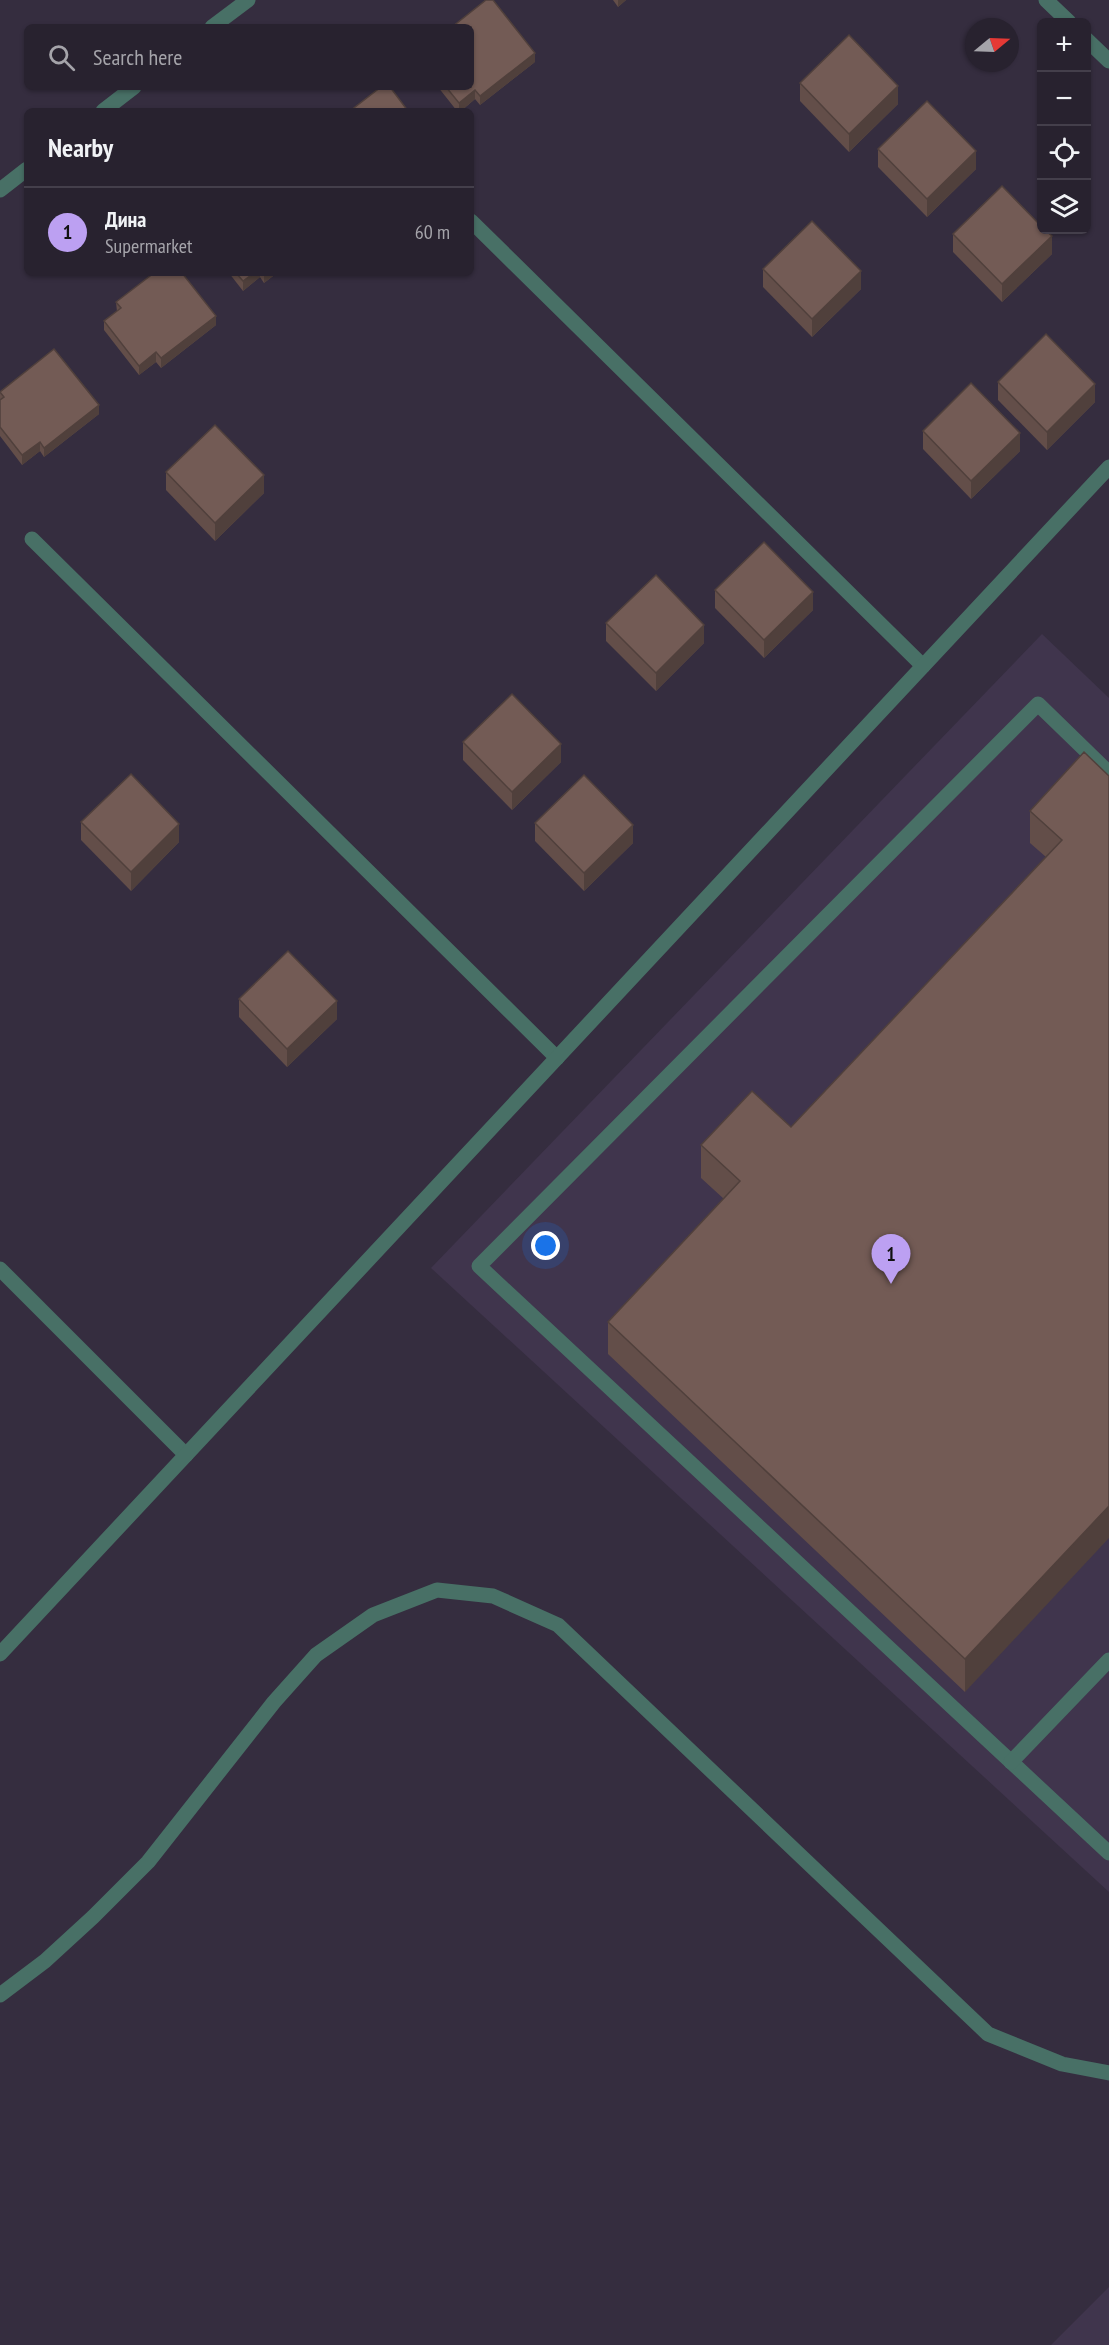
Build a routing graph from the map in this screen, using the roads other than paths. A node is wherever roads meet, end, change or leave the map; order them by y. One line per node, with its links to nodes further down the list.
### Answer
1 (248, 0): 4 (street)
2 (1047, 0): 3 (street)
3 (1065, 18)
4 (216, 24)
5 (1091, 44): 6 (street)
6 (1109, 62)
7 (130, 90): 8 (street)
8 (107, 108)
9 (24, 171): 10 (street)
10 (0, 190)
11 (474, 224): 14 (street)
12 (1109, 467): 14 (street)
13 (32, 539): 16 (street)
14 (923, 666): 16 (street)
15 (1109, 772): 21 (street)
16 (557, 1058): 18 (street)
17 (0, 1269): 18 (street)
18 (186, 1455): 19 (street)
19 (0, 1654)
20 (1109, 1660): 21 (street)
21 (1011, 1761): 22 (street)
22 (1109, 1853)
23 (0, 1995): 24 (street)
24 (1109, 2073)

